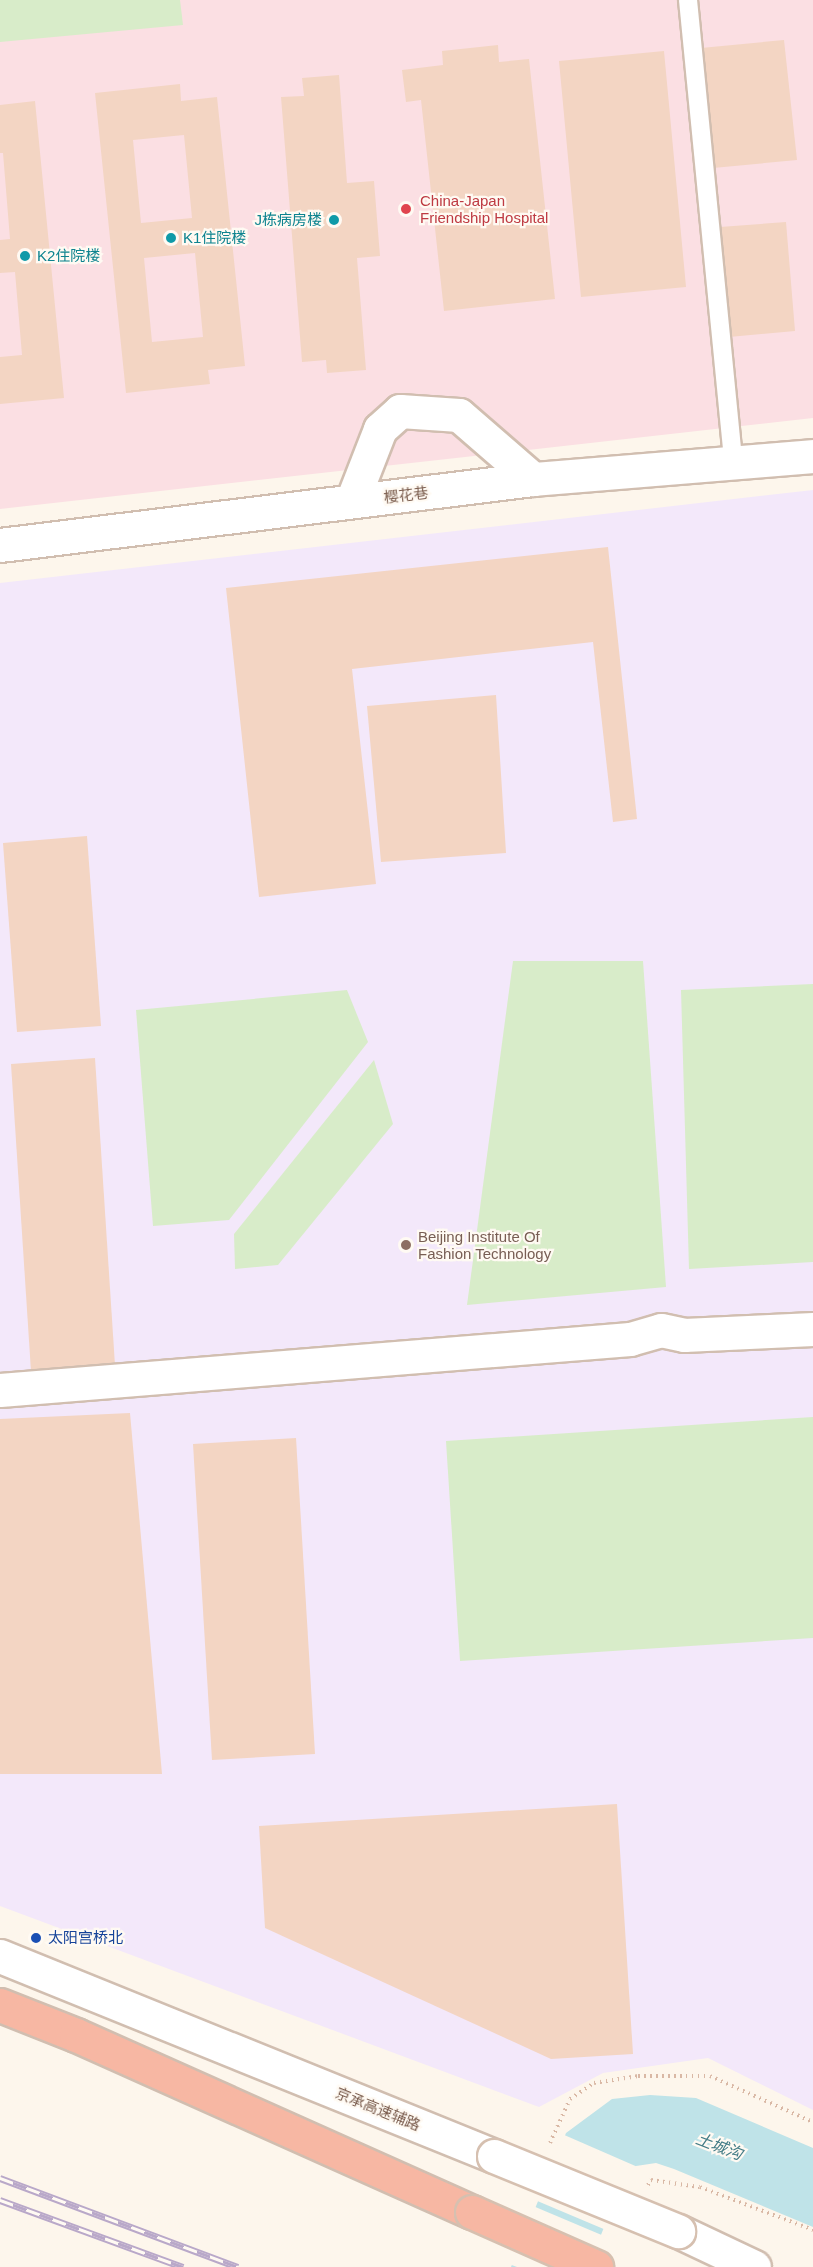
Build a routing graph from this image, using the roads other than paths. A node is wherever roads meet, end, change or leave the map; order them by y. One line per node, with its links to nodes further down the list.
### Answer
1 (688, 0): 3 (lane)
2 (813, 456): 3 (street, 樱花巷)
3 (733, 463): 4 (street, 樱花巷)
4 (533, 479): 5 (street, 樱花巷); 5 (street)
5 (352, 501): 6 (street, 樱花巷)
6 (0, 544)
7 (813, 1329): 8 (street)
8 (0, 1390)
9 (0, 1956): 14 (street, 京承高速辅路, bridge)
10 (0, 1986): 12 (highway)
11 (0, 2005): 12 (highway)
12 (76, 2035): 13 (highway, bridge)
13 (596, 2267)
14 (754, 2267)

